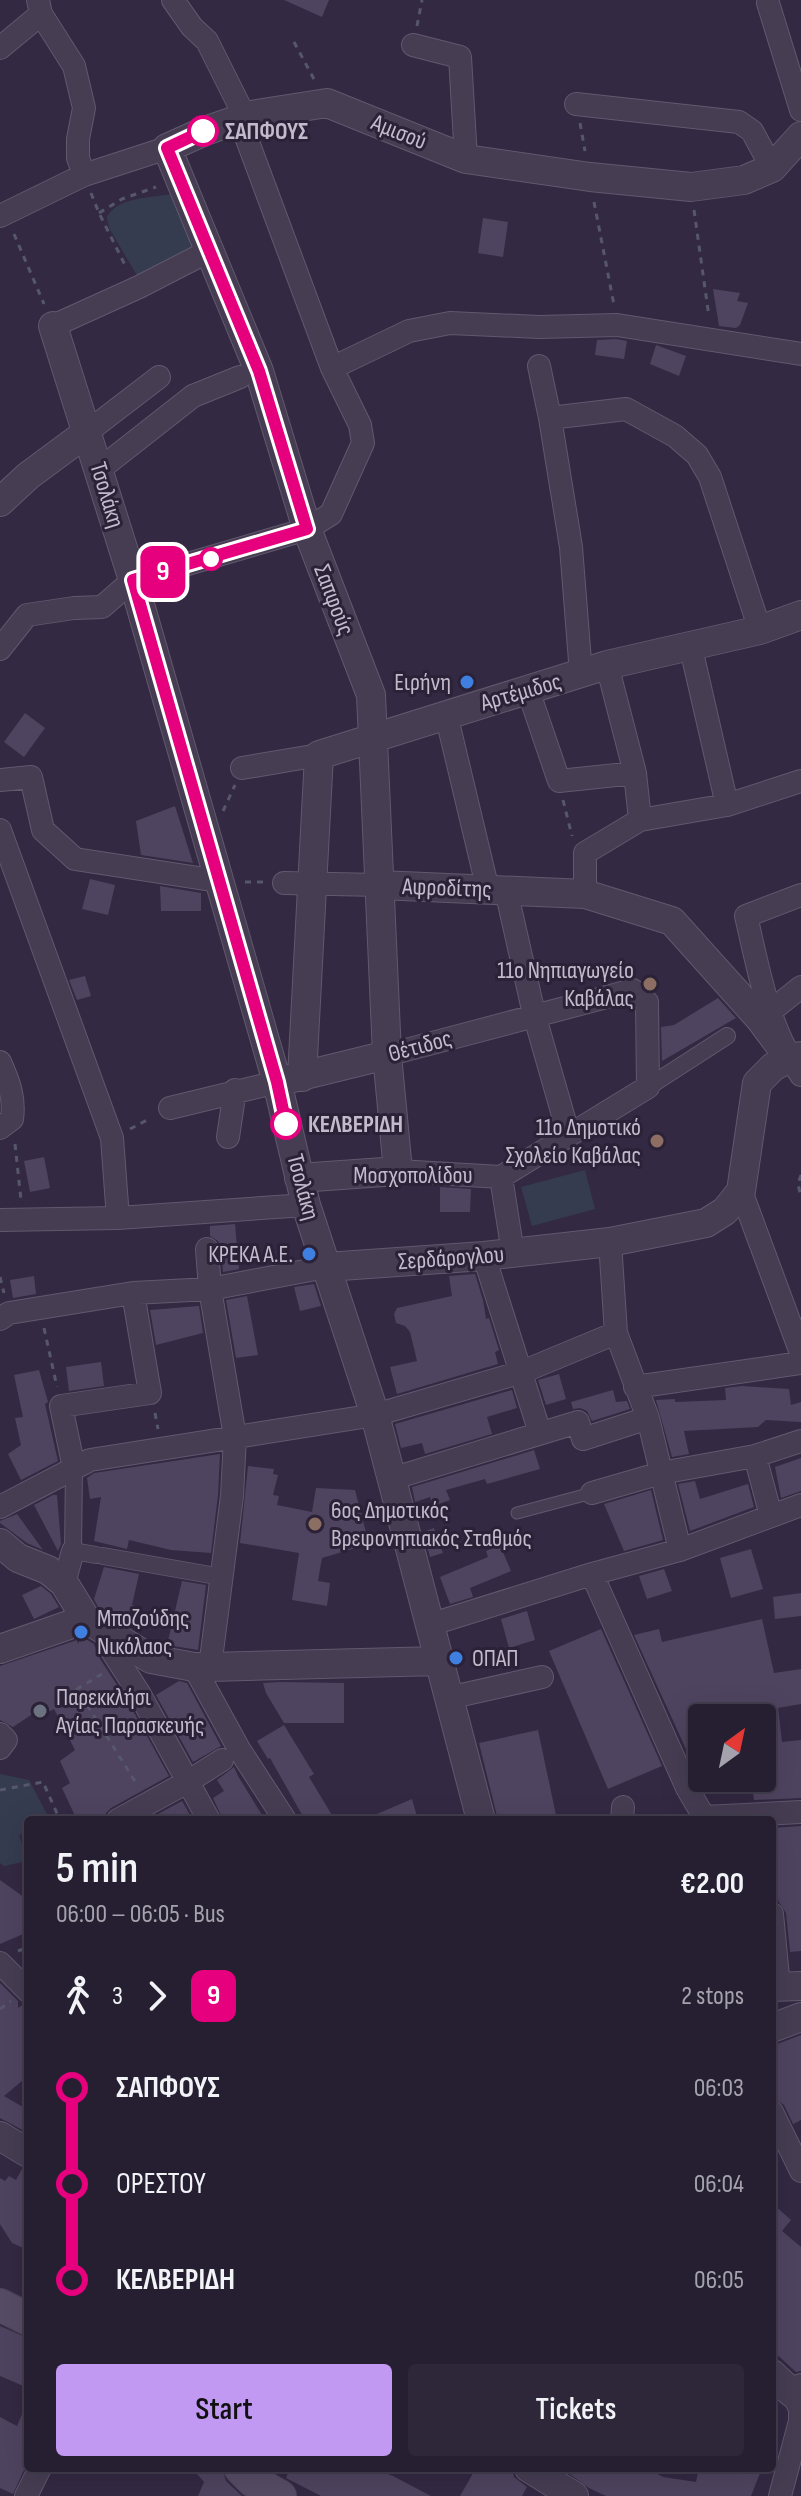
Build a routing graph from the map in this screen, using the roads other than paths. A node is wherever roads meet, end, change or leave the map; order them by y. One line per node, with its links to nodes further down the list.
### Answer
1 (173, 0): 8 (street)
2 (768, 3): 7 (street)
3 (40, 7): 5 (street); 13 (street)
4 (413, 45): 11 (street)
5 (0, 48)
6 (576, 104): 12 (street)
7 (801, 110)
8 (245, 126): 10 (street); 11 (street, Αμισού); 19 (street)
9 (801, 136): 12 (street, Αμισού)
10 (167, 148): 13 (street); 15 (street, Σαπφούς)
11 (466, 159): 12 (street, Αμισού)
12 (772, 168)
13 (84, 175): 14 (street)
14 (2, 209)
15 (209, 251): 16 (street); 26 (street, Σαπφούς)
16 (53, 326): 23 (street, Τσολάκη)
17 (801, 354): 19 (street)
18 (539, 366): 22 (street)
19 (332, 368): 26 (street)
20 (159, 377): 23 (street)
21 (240, 377): 24 (street)
22 (550, 418): 29 (street); 32 (street)
23 (86, 433): 24 (street, Τσολάκη); 25 (street)
24 (100, 469): 27 (street, Τσολάκη)
25 (0, 502)
26 (307, 529): 27 (street); 35 (street, Σαπφούς)
27 (133, 580): 31 (street); 44 (street, Τσολάκη)
28 (801, 615): 29 (street, Αρτέμιδος)
29 (760, 630): 30 (street, Αρτέμιδος)
30 (690, 644): 32 (street, Αρτέμιδος); 41 (street)
31 (0, 649)
32 (594, 670): 33 (street, Αρτέμιδος); 38 (street)
33 (528, 690): 34 (street, Αρτέμιδος); 38 (street)
34 (446, 714): 35 (street, Αρτέμιδος); 47 (street)
35 (373, 739): 36 (street, Αρτέμιδος); 46 (street, Σαπφούς)
36 (319, 755): 37 (street, Αρτέμιδος); 45 (street)
37 (242, 768)
38 (635, 773): 42 (street)
39 (0, 780): 44 (street)
40 (801, 781): 41 (street)
41 (727, 805): 42 (street)
42 (640, 820): 48 (street)
43 (0, 830): 68 (street)
44 (218, 881): 57 (street, Τσολάκη)
45 (298, 883): 46 (street, Αφροδίτης); 57 (street)
46 (380, 885): 47 (street, Αφροδίτης); 54 (street, Σαπφούς)
47 (497, 890): 48 (street, Αφροδίτης); 51 (street)
48 (585, 894): 52 (street, Αφροδίτης)
49 (801, 895): 52 (street)
50 (801, 987): 52 (street)
51 (534, 1014): 54 (street, Θέτιδος); 58 (street, Θέτιδος); 62 (street)
52 (765, 1016): 56 (street)
53 (727, 1036): 58 (street, Μοσχοπολίδου)
54 (387, 1055): 57 (street, Θέτιδος); 64 (street, Σαπφούς)
55 (0, 1062): 61 (street)
56 (797, 1063): 67 (street)
57 (289, 1079): 59 (street, Θέτιδος); 66 (street, Τσολάκη)
58 (648, 1087): 62 (street, Μοσχοπολίδου)
59 (235, 1090): 60 (street, Θέτιδος); 63 (street)
60 (170, 1108)
61 (6, 1124)
62 (569, 1136): 65 (street, Μοσχοπολίδου)
63 (228, 1137)
64 (398, 1171): 65 (street, Μοσχοπολίδου); 66 (street, Μοσχοπολίδου)
65 (501, 1177): 72 (street)
66 (303, 1191): 68 (street); 74 (street, Τσολάκη)
67 (741, 1191): 70 (street, Σερδάρογλου); 79 (street)
68 (118, 1218): 69 (street)
69 (0, 1220)
70 (610, 1242): 72 (street, Σερδάρογλου); 78 (street)
71 (207, 1249): 75 (street)
72 (513, 1253): 73 (street, Σερδάρογλου)
73 (484, 1256): 74 (street, Σερδάρογλου); 81 (street)
74 (326, 1267): 75 (street, Σερδάρογλου); 83 (street, Τσολάκη)
75 (210, 1289): 76 (street, Σερδάρογλου); 86 (street)
76 (133, 1293): 77 (street, Σερδάρογλου); 89 (street)
77 (0, 1319)
78 (616, 1333): 81 (street); 82 (street)
79 (801, 1353)
80 (801, 1363): 82 (street)
81 (522, 1372): 83 (street); 85 (street)
82 (635, 1387): 84 (street)
83 (375, 1415): 86 (street); 91 (street, Τσολάκη)
84 (648, 1418): 85 (street); 90 (street)
85 (540, 1433): 91 (street)
86 (235, 1437): 89 (street); 101 (street)
87 (801, 1441): 88 (street)
88 (755, 1456): 90 (street); 96 (street)
89 (74, 1468): 94 (street); 99 (street)
90 (661, 1473): 92 (street); 98 (street)
91 (391, 1479): 104 (street, Τσολάκη)
92 (592, 1493): 95 (lane)
93 (801, 1505): 96 (street)
94 (0, 1507)
95 (517, 1513)
96 (771, 1516): 98 (street)
97 (0, 1543): 102 (street)
98 (680, 1550): 100 (street)
99 (73, 1551): 101 (street); 102 (street)
100 (592, 1574): 104 (street); 120 (street)
101 (222, 1577): 108 (street)
102 (64, 1583): 103 (street)
103 (86, 1619): 105 (street); 108 (street)
104 (429, 1625): 107 (street, Τσολάκη)
105 (0, 1649)
106 (109, 1661): 114 (street)
107 (439, 1661): 108 (street); 110 (street, Τσολάκη)
108 (202, 1667): 118 (street)
109 (542, 1677): 110 (street)
110 (448, 1698): 119 (street, Τσολάκη)
111 (0, 1734): 112 (street)
112 (0, 1748)
113 (222, 1760): 114 (street)
114 (189, 1781): 116 (street); 117 (street)
115 (801, 1812): 121 (street)
116 (125, 1816)
117 (207, 1816)
118 (282, 1816)
119 (480, 1816)
120 (703, 1816)
121 (723, 1816)
122 (776, 1938): 125 (street)
123 (0, 1963): 124 (street)
124 (24, 1987)
125 (784, 1987)
126 (801, 2017): 127 (street)
127 (776, 2026)
128 (776, 2120): 131 (street)
129 (0, 2136): 130 (street)
130 (24, 2151)
131 (801, 2171)
132 (0, 2305): 133 (main road)
133 (24, 2317)
134 (788, 2385): 139 (street)
135 (38, 2472): 137 (street)
136 (536, 2472): 138 (street)
137 (26, 2496)
138 (574, 2496)
139 (780, 2496)

